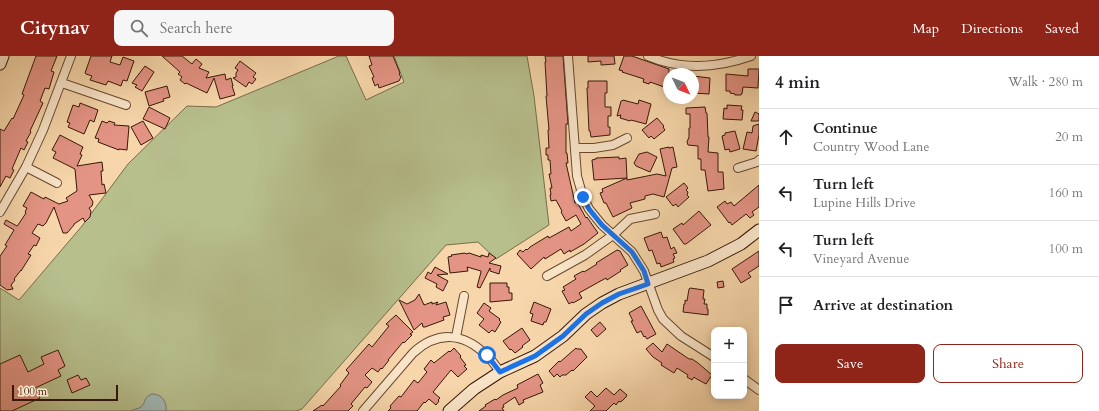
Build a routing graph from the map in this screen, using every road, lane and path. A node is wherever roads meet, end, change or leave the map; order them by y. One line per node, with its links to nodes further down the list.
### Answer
1 (3, 56): 6 (street)
2 (72, 56): 7 (street)
3 (568, 56): 10 (street)
4 (648, 56): 5 (street)
5 (751, 56)
6 (0, 64)
7 (62, 83): 8 (street); 12 (street)
8 (126, 105)
9 (627, 138): 10 (street)
10 (575, 148): 18 (street)
11 (759, 160): 13 (street)
12 (26, 167): 14 (street); 15 (street)
13 (738, 168)
14 (56, 183)
15 (0, 212)
16 (655, 214): 18 (street)
17 (759, 230): 20 (street)
18 (613, 235): 19 (street); 20 (street)
19 (547, 276)
20 (648, 284): 23 (street); 24 (street)
21 (464, 296): 22 (street)
22 (456, 337): 24 (street); 27 (street)
23 (711, 355)
24 (500, 372): 28 (street)
25 (747, 381): 26 (street)
26 (759, 390)
27 (363, 411)
28 (449, 411)

